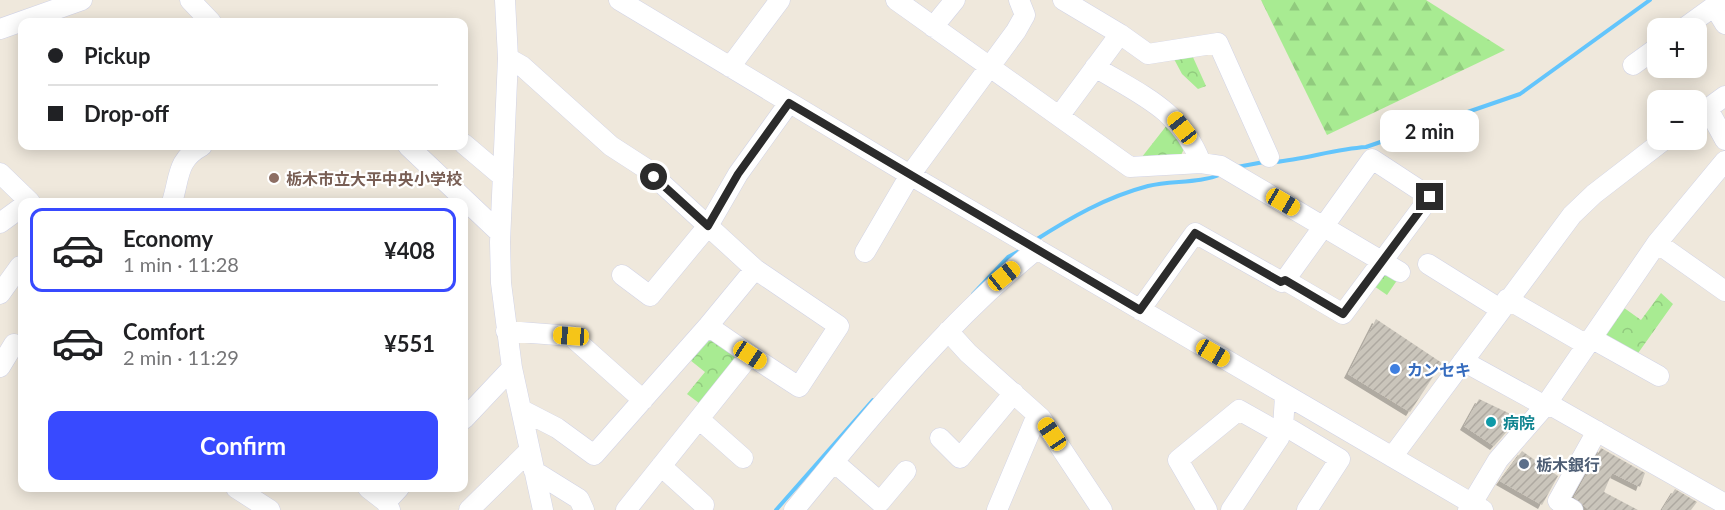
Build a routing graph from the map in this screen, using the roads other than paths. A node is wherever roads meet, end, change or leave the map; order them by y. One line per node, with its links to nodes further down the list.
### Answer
1 (82, 0): 11 (street)
2 (190, 0): 12 (street)
3 (505, 0): 20 (street)
4 (619, 0): 23 (street)
5 (780, 0): 23 (street)
6 (896, 0): 16 (street)
7 (955, 0): 16 (street)
8 (1019, 0): 21 (street)
9 (1063, 0): 18 (street)
10 (1719, 3): 13 (street); 15 (street)
11 (31, 18)
12 (207, 18)
13 (1698, 18)
14 (18, 23): 17 (street)
15 (1725, 24)
16 (933, 27): 21 (street)
17 (0, 29)
18 (1120, 34): 24 (street); 35 (street)
19 (1647, 55): 22 (street)
20 (508, 58): 40 (street); 48 (street)
21 (989, 65): 28 (street); 39 (street)
22 (1633, 65)
23 (730, 67): 26 (street)
24 (1095, 68): 28 (street); 37 (street)
25 (1725, 96): 27 (street)
26 (789, 103): 39 (street); 48 (street)
27 (1707, 109)
28 (1060, 115): 37 (street)
29 (1707, 119): 30 (street)
30 (1725, 140)
31 (468, 147): 40 (street)
32 (194, 150): 42 (street)
33 (412, 150): 43 (street)
34 (1651, 150): 62 (street)
35 (1269, 157)
36 (1725, 161): 50 (street)
37 (1202, 163): 47 (street)
38 (0, 173): 41 (street)
39 (910, 175): 51 (street); 52 (street)
40 (503, 177): 49 (street)
41 (26, 198)
42 (173, 198)
43 (463, 198)
44 (468, 203): 49 (street)
45 (18, 210): 46 (street)
46 (0, 223)
47 (1325, 225): 53 (street); 53 (street); 59 (street)
48 (708, 226): 56 (street); 58 (street)
49 (500, 233): 65 (street)
50 (1657, 243): 60 (street); 67 (street)
51 (1037, 249): 63 (street); 66 (street)
52 (865, 252)
53 (1383, 261): 57 (street); 59 (street)
54 (1428, 264): 62 (street)
55 (18, 269): 61 (street)
56 (754, 269): 64 (street); 69 (street)
57 (1400, 272)
58 (622, 275)
59 (1285, 280): 63 (street)
60 (1725, 291)
61 (0, 294)
62 (1504, 304): 67 (street); 70 (street)
63 (1140, 310): 75 (street)
64 (708, 326): 69 (street); 76 (street)
65 (506, 331): 72 (street); 76 (street)
66 (948, 331): 74 (street); 88 (street)
67 (1589, 342): 73 (street); 77 (street)
68 (12, 343): 71 (street)
69 (750, 355): 81 (street)
70 (1463, 361): 77 (street); 86 (street)
71 (0, 367)
72 (512, 368): 78 (street); 79 (street)
73 (1659, 376)
74 (1014, 393): 80 (street); 84 (street)
75 (1286, 396): 82 (street); 86 (street)
76 (643, 400): 78 (street)
77 (1545, 406): 83 (street); 97 (street)
78 (522, 410): 85 (street)
79 (468, 415)
80 (1037, 415): 104 (street); 105 (street)
81 (699, 419): 87 (street); 89 (street)
82 (1283, 428): 106 (street); 107 (street); 108 (street)
83 (1598, 431): 95 (street); 109 (street)
84 (940, 438)
85 (530, 450): 90 (street); 99 (street)
86 (1392, 457): 97 (street)
87 (743, 458)
88 (834, 462): 91 (street); 103 (street)
89 (661, 466): 96 (street); 102 (street)
90 (534, 471): 100 (street); 101 (street)
91 (906, 471)
92 (242, 492): 98 (street)
93 (376, 492): 94 (street)
94 (392, 500)
95 (1725, 504)
96 (704, 505)
97 (1474, 508)
98 (270, 510)
99 (469, 510)
100 (543, 510)
101 (584, 510)
102 (626, 510)
103 (794, 510)
104 (998, 510)
105 (1102, 510)
106 (1207, 510)
107 (1231, 510)
108 (1307, 510)
109 (1573, 510)

